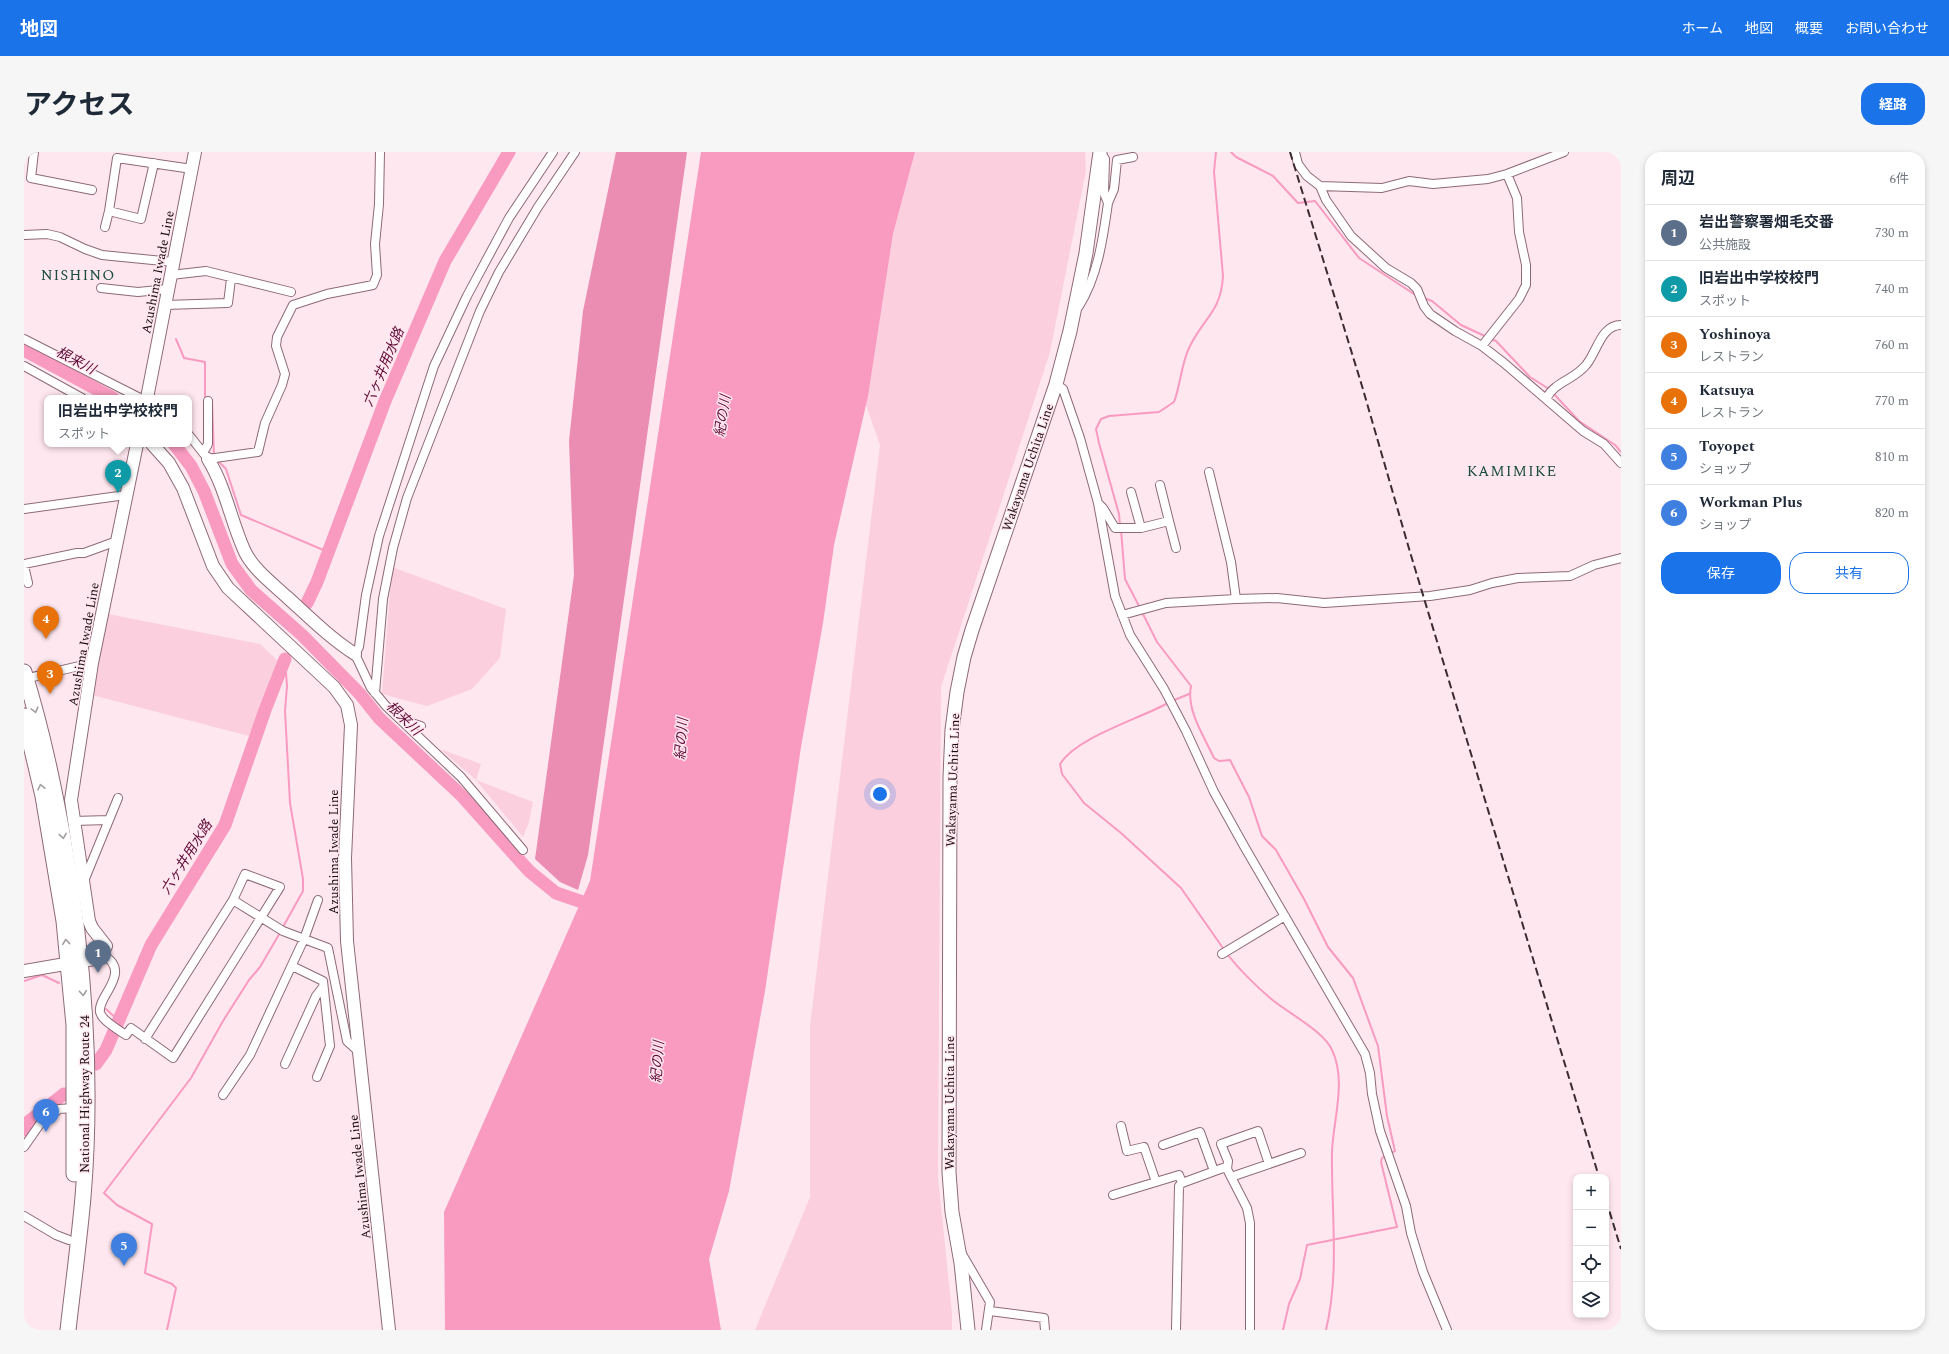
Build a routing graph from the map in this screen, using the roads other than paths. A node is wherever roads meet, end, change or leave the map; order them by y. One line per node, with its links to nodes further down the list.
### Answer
1 (34, 152): 14 (street)
2 (195, 152): 11 (main road, Azushima Iwade Line)
3 (380, 152): 40 (street)
4 (553, 152): 57 (street)
5 (575, 152): 60 (street)
6 (1100, 152): 15 (street); 26 (main road, Wakayama Uchita Line)
7 (1295, 152): 13 (street)
8 (1564, 152): 12 (street)
9 (1133, 157): 15 (street)
10 (154, 163): 11 (street); 16 (street); 16 (street)
11 (192, 169): 19 (main road, Azushima Iwade Line)
12 (1507, 174): 13 (street); 29 (street)
13 (1320, 186): 29 (street)
14 (92, 190)
15 (1108, 203): 26 (street)
16 (108, 211): 17 (street)
17 (105, 226)
18 (24, 235): 19 (street)
19 (173, 262): 20 (main road, Azushima Iwade Line)
20 (171, 275): 21 (street); 23 (main road, Azushima Iwade Line)
21 (231, 278): 24 (street); 25 (street)
22 (101, 288): 23 (street)
23 (168, 290): 25 (main road, Azushima Iwade Line)
24 (291, 292)
25 (165, 305): 34 (main road, Azushima Iwade Line)
26 (1075, 307): 31 (main road, Wakayama Uchita Line)
27 (1621, 326): 35 (street)
28 (24, 339): 33 (street)
29 (1482, 346): 35 (street)
30 (24, 366): 32 (street)
31 (1056, 384): 46 (street); 99 (main road, Wakayama Uchita Line)
32 (77, 395)
33 (134, 395)
34 (148, 395)
35 (1546, 399): 41 (street)
36 (208, 401): 40 (street)
37 (192, 439): 40 (street)
38 (137, 447): 45 (main road, Azushima Iwade Line)
39 (155, 447): 81 (main road, Azushima Iwade Line)
40 (205, 456): 57 (main road)
41 (1621, 463)
42 (1209, 472): 55 (street)
43 (1160, 485): 48 (street)
44 (1131, 492): 49 (street)
45 (126, 495): 47 (street); 50 (main road, Azushima Iwade Line)
46 (1098, 503): 49 (street); 56 (street)
47 (24, 509)
48 (1169, 521): 49 (street); 51 (street)
49 (1141, 528)
50 (117, 541): 53 (street); 58 (main road, Azushima Iwade Line)
51 (1176, 548)
52 (1621, 558): 55 (street)
53 (24, 565): 54 (street)
54 (28, 583)
55 (1236, 599): 56 (street)
56 (1126, 614): 71 (street)
57 (355, 654): 60 (street)
58 (92, 662): 59 (street); 66 (main road, Azushima Iwade Line)
59 (25, 676): 76 (highway, National Highway Route 24, one-way to 76)
60 (375, 693): 62 (street)
61 (24, 716): 76 (highway, National Highway Route 24, one-way to 61)
62 (401, 720): 63 (street); 67 (street)
63 (421, 726)
64 (118, 798): 65 (street)
65 (109, 820): 66 (street); 68 (street)
66 (73, 821): 68 (main road, Azushima Iwade Line)
67 (523, 850)
68 (83, 884): 74 (main road, Azushima Iwade Line)
69 (233, 900): 72 (street); 72 (street); 80 (street)
70 (318, 900): 73 (street)
71 (1284, 916): 75 (street); 109 (street)
72 (262, 917): 73 (street); 80 (street)
73 (304, 939): 77 (street); 81 (street)
74 (102, 954): 76 (main road); 80 (street)
75 (1222, 954)
76 (74, 961): 78 (main road); 85 (highway, National Highway Route 24); 102 (highway, National Highway Route 24, one-way to 102)
77 (292, 966): 79 (street); 84 (street)
78 (24, 971)
79 (323, 987): 82 (street); 83 (street)
80 (145, 1039)
81 (359, 1052): 103 (main road, Azushima Iwade Line)
82 (285, 1064)
83 (317, 1077)
84 (223, 1095)
85 (74, 1108): 88 (street); 98 (highway, National Highway Route 24)
86 (1121, 1126): 94 (street)
87 (1163, 1145): 92 (street)
88 (24, 1147)
89 (1301, 1153): 90 (street)
90 (1269, 1164): 91 (street); 93 (street)
91 (1227, 1169): 92 (street); 93 (street)
92 (1214, 1171): 95 (street)
93 (1232, 1177): 108 (street)
94 (1156, 1182): 95 (street); 96 (street)
95 (1182, 1183): 107 (street)
96 (1113, 1195)
97 (24, 1216): 98 (street)
98 (69, 1240): 101 (highway, National Highway Route 24)
99 (959, 1253): 100 (street); 104 (main road, Wakayama Uchita Line)
100 (990, 1311): 105 (street); 106 (street)
101 (57, 1330)
102 (68, 1330)
103 (389, 1330)
104 (968, 1330)
105 (986, 1330)
106 (1045, 1330)
107 (1176, 1330)
108 (1250, 1330)
109 (1447, 1330)

